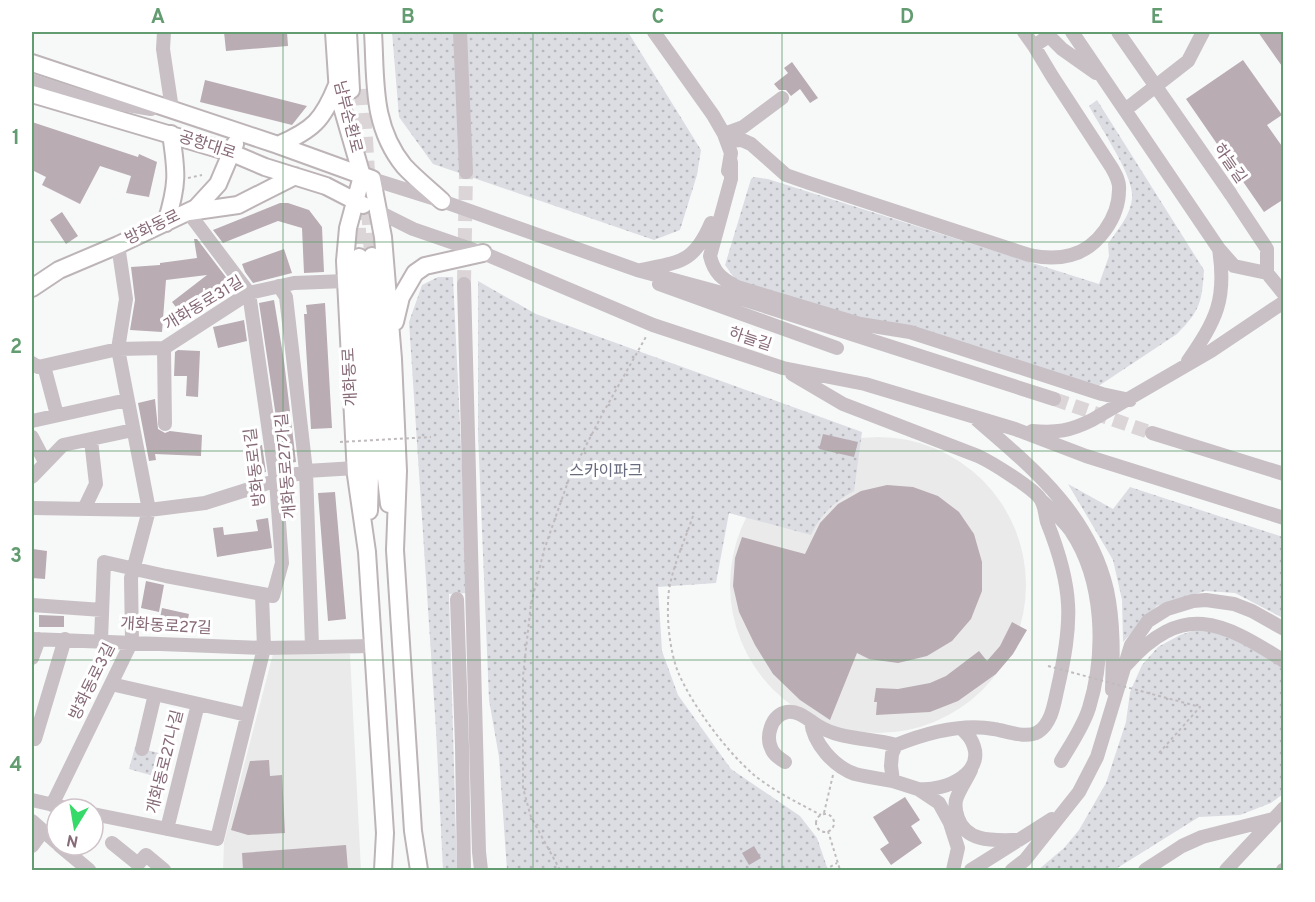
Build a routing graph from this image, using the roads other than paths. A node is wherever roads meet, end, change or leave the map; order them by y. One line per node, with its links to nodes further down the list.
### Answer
1 (164, 32): 20 (street)
2 (334, 32): 17 (main road, 남부순환로)
3 (348, 32): 17 (main road, 남부순환로)
4 (359, 32): 17 (main road, 남부순환로)
5 (373, 32): 17 (main road, 남부순환로)
6 (460, 32): 29 (street)
7 (654, 32): 25 (street)
8 (1024, 32): 13 (street)
9 (1072, 32): 15 (street, 하늘길)
10 (1118, 32): 42 (street, 하늘길, bridge)
11 (1203, 32): 21 (street)
12 (1047, 34): 13 (street); 15 (street, 하늘길)
13 (1034, 46): 25 (street)
14 (32, 63): 20 (main road, 공항대로)
15 (1103, 77): 21 (street, 하늘길)
16 (32, 81): 22 (street)
17 (353, 88): 26 (main road); 31 (main road, 남부순환로); 33 (main road)
18 (32, 94): 24 (main road, 공항대로)
19 (782, 98): 25 (street)
20 (172, 109): 22 (main road, 공항대로)
21 (1125, 110): 38 (street, 하늘길)
22 (189, 115): 23 (main road, 공항대로)
23 (239, 132): 26 (main road, 공항대로); 27 (main road, 방화동로)
24 (171, 134): 27 (main road, 공항대로); 36 (main road)
25 (726, 137): 28 (street)
26 (278, 145): 31 (main road, 공항대로)
27 (232, 153): 30 (main road, 공항대로); 35 (main road, 방화동로)
28 (731, 162): 41 (street); 59 (street)
29 (466, 172)
30 (294, 176): 32 (main road, 공항대로); 35 (main road)
31 (367, 177): 32 (main road, 남부순환로); 33 (street); 34 (main road, 남부순환로)
32 (354, 201): 34 (main road, 공항대로); 40 (main road, 개화동로)
33 (442, 201): 41 (street)
34 (377, 211): 39 (street, 하늘길); 40 (main road, 개화동로)
35 (188, 212): 36 (main road, 방화동로); 47 (street, 방화동로1길)
36 (165, 223): 37 (main road, 방화동로)
37 (118, 245): 46 (main road, 방화동로); 52 (street, 방화동로3길)
38 (1219, 249): 42 (street, 하늘길); 54 (street, 하늘길)
39 (483, 253): 53 (main road); 56 (street, 하늘길)
40 (365, 259): 43 (main road, 개화동로); 53 (main road, 개화동로); 80 (main road, 개화동로); 81 (main road, 개화동로)
41 (637, 270): 51 (street); 57 (street)
42 (1267, 273): 48 (street)
43 (346, 281): 45 (street, 개화동로31길); 70 (main road, 개화동로)
44 (464, 284): 134 (street)
45 (279, 286): 47 (street, 개화동로31길); 71 (street, 개화동로27가길)
46 (32, 288)
47 (249, 293): 50 (street, 개화동로31길); 74 (street, 방화동로1길)
48 (1284, 294)
49 (1284, 302): 54 (street, 하늘길)
50 (164, 348): 52 (street, 개화동로31길); 63 (street)
51 (837, 348)
52 (118, 349): 55 (street, 개화동로31길); 58 (street, 방화동로3길)
53 (393, 359): 80 (main road, 개화동로)
54 (1186, 364): 59 (street, 하늘길)
55 (38, 365): 60 (street, 개화동로31길)
56 (783, 368): 61 (street, 하늘길); 75 (street)
57 (1054, 399)
58 (127, 400): 60 (street); 65 (street, 방화동로3길)
59 (1130, 400): 64 (street, 하늘길)
60 (57, 415): 62 (street)
61 (973, 416): 64 (street, 하늘길); 101 (street)
62 (32, 421)
63 (165, 423)
64 (1015, 429): 79 (street, 하늘길)
65 (133, 430): 68 (street); 78 (street, 방화동로3길)
66 (1152, 433): 72 (street)
67 (32, 437): 69 (street)
68 (92, 440): 69 (street); 77 (street)
69 (45, 462): 73 (street)
70 (356, 468): 71 (street); 81 (main road, 개화동로)
71 (306, 471): 74 (street); 92 (street, 개화동로27가길)
72 (1284, 474)
73 (32, 477)
74 (276, 482): 78 (street); 83 (street, 방화동로1길)
75 (1041, 499): 104 (street); 108 (street)
76 (32, 508): 77 (street)
77 (84, 509): 78 (street)
78 (149, 510): 82 (street, 방화동로3길)
79 (1284, 518)
80 (395, 550): 121 (main road, 개화동로)
81 (367, 552): 93 (main road, 개화동로)
82 (134, 567): 83 (street); 86 (street, 방화동로3길); 91 (street, 방화동로3길)
83 (262, 595): 94 (street)
84 (457, 599): 133 (street)
85 (32, 605): 86 (street)
86 (102, 610): 90 (street, 방화동로3길)
87 (1284, 629): 97 (street)
88 (35, 639): 89 (street, 개화동로27길); 95 (street)
89 (65, 639): 90 (street, 개화동로27길); 105 (street)
90 (101, 640): 91 (street, 개화동로27길)
91 (132, 641): 94 (street, 개화동로27길); 98 (street, 방화동로3길)
92 (312, 646): 93 (street, 개화동로27길); 94 (street, 개화동로27길)
93 (373, 646): 122 (main road, 개화동로)
94 (264, 648): 102 (street, 개화동로27나길)
95 (32, 658)
96 (1284, 661): 97 (street)
97 (1123, 669): 101 (street)
98 (111, 684): 99 (street, 개화동로27나길); 113 (street, 방화동로3길)
99 (155, 694): 100 (street, 개화동로27나길); 107 (street)
100 (198, 704): 102 (street, 개화동로27나길); 119 (street, 개화동로27나길)
101 (1112, 711): 115 (street)
102 (247, 715): 119 (street, 개화동로27나길)
103 (811, 722): 106 (street); 109 (street); 111 (street)
104 (961, 728): 106 (street); 110 (street)
105 (35, 739)
106 (896, 745): 111 (street)
107 (142, 748)
108 (1061, 760)
109 (785, 762)
110 (971, 770): 112 (street); 123 (street)
111 (893, 782): 112 (street)
112 (918, 789): 135 (street)
113 (56, 797)
114 (1284, 808): 117 (street)
115 (1061, 814): 123 (street); 137 (street)
116 (105, 816): 119 (street, 개화동로27나길)
117 (1273, 819): 138 (street); 139 (street)
118 (32, 821): 120 (street)
119 (167, 829)
120 (43, 831): 125 (street)
121 (413, 831): 131 (main road, 개화동로); 132 (main road, 개화동로)
122 (385, 833): 129 (main road, 개화동로); 130 (main road, 개화동로)
123 (1019, 840): 136 (street)
124 (112, 843): 128 (street)
125 (32, 846)
126 (72, 857): 127 (street)
127 (84, 869)
128 (164, 870)
129 (383, 870)
130 (390, 870)
131 (413, 870)
132 (419, 870)
133 (464, 870)
134 (480, 870)
135 (953, 870)
136 (971, 870)
137 (1012, 870)
138 (1145, 870)
139 (1226, 870)

